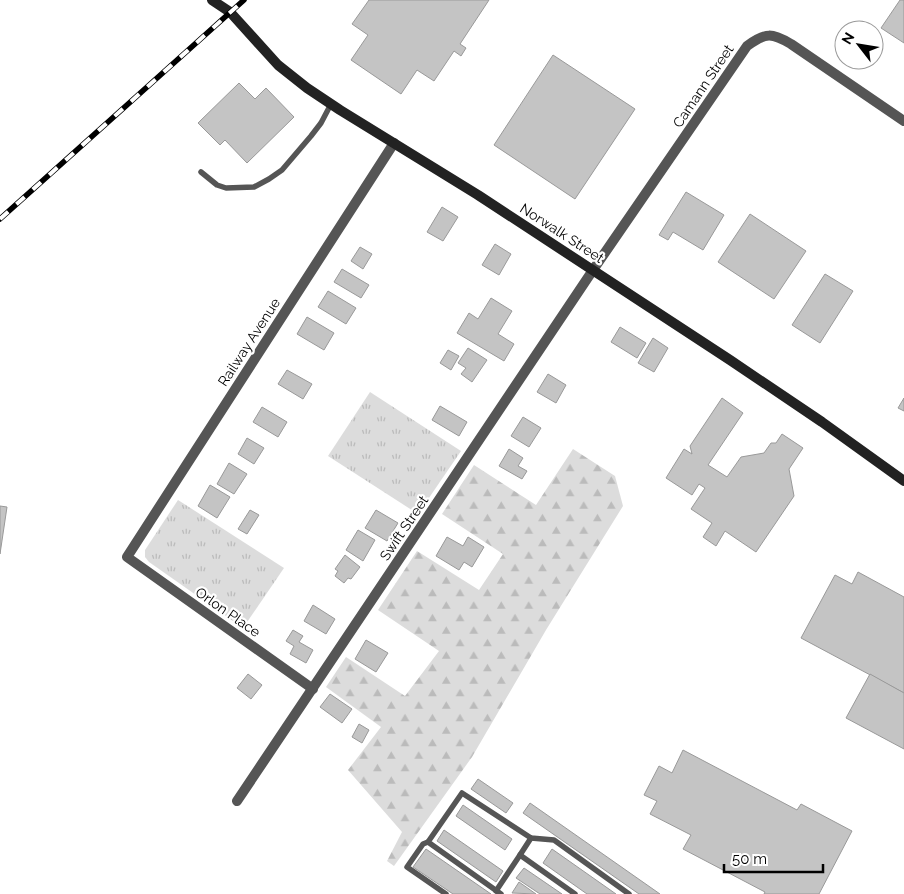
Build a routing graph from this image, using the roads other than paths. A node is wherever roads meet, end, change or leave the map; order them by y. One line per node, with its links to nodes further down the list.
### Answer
1 (212, 0): 2 (street, Norwalk Street)
2 (331, 104): 4 (street, Norwalk Street); 5 (lane)
3 (904, 121): 6 (street, Camann Street)
4 (394, 143): 6 (street, Norwalk Street); 8 (street, Railway Avenue)
5 (201, 172)
6 (593, 270): 7 (street, Norwalk Street); 9 (street, Swift Street)
7 (904, 481)
8 (127, 557): 9 (street, Orlon Place)
9 (313, 689): 10 (street, Swift Street)
10 (237, 801)
11 (531, 838): 12 (lane); 13 (lane); 17 (lane)
12 (428, 842): 14 (lane); 15 (lane)
13 (520, 855): 14 (lane); 16 (lane)
14 (498, 893)
15 (446, 894)
16 (575, 894)
17 (629, 894)

